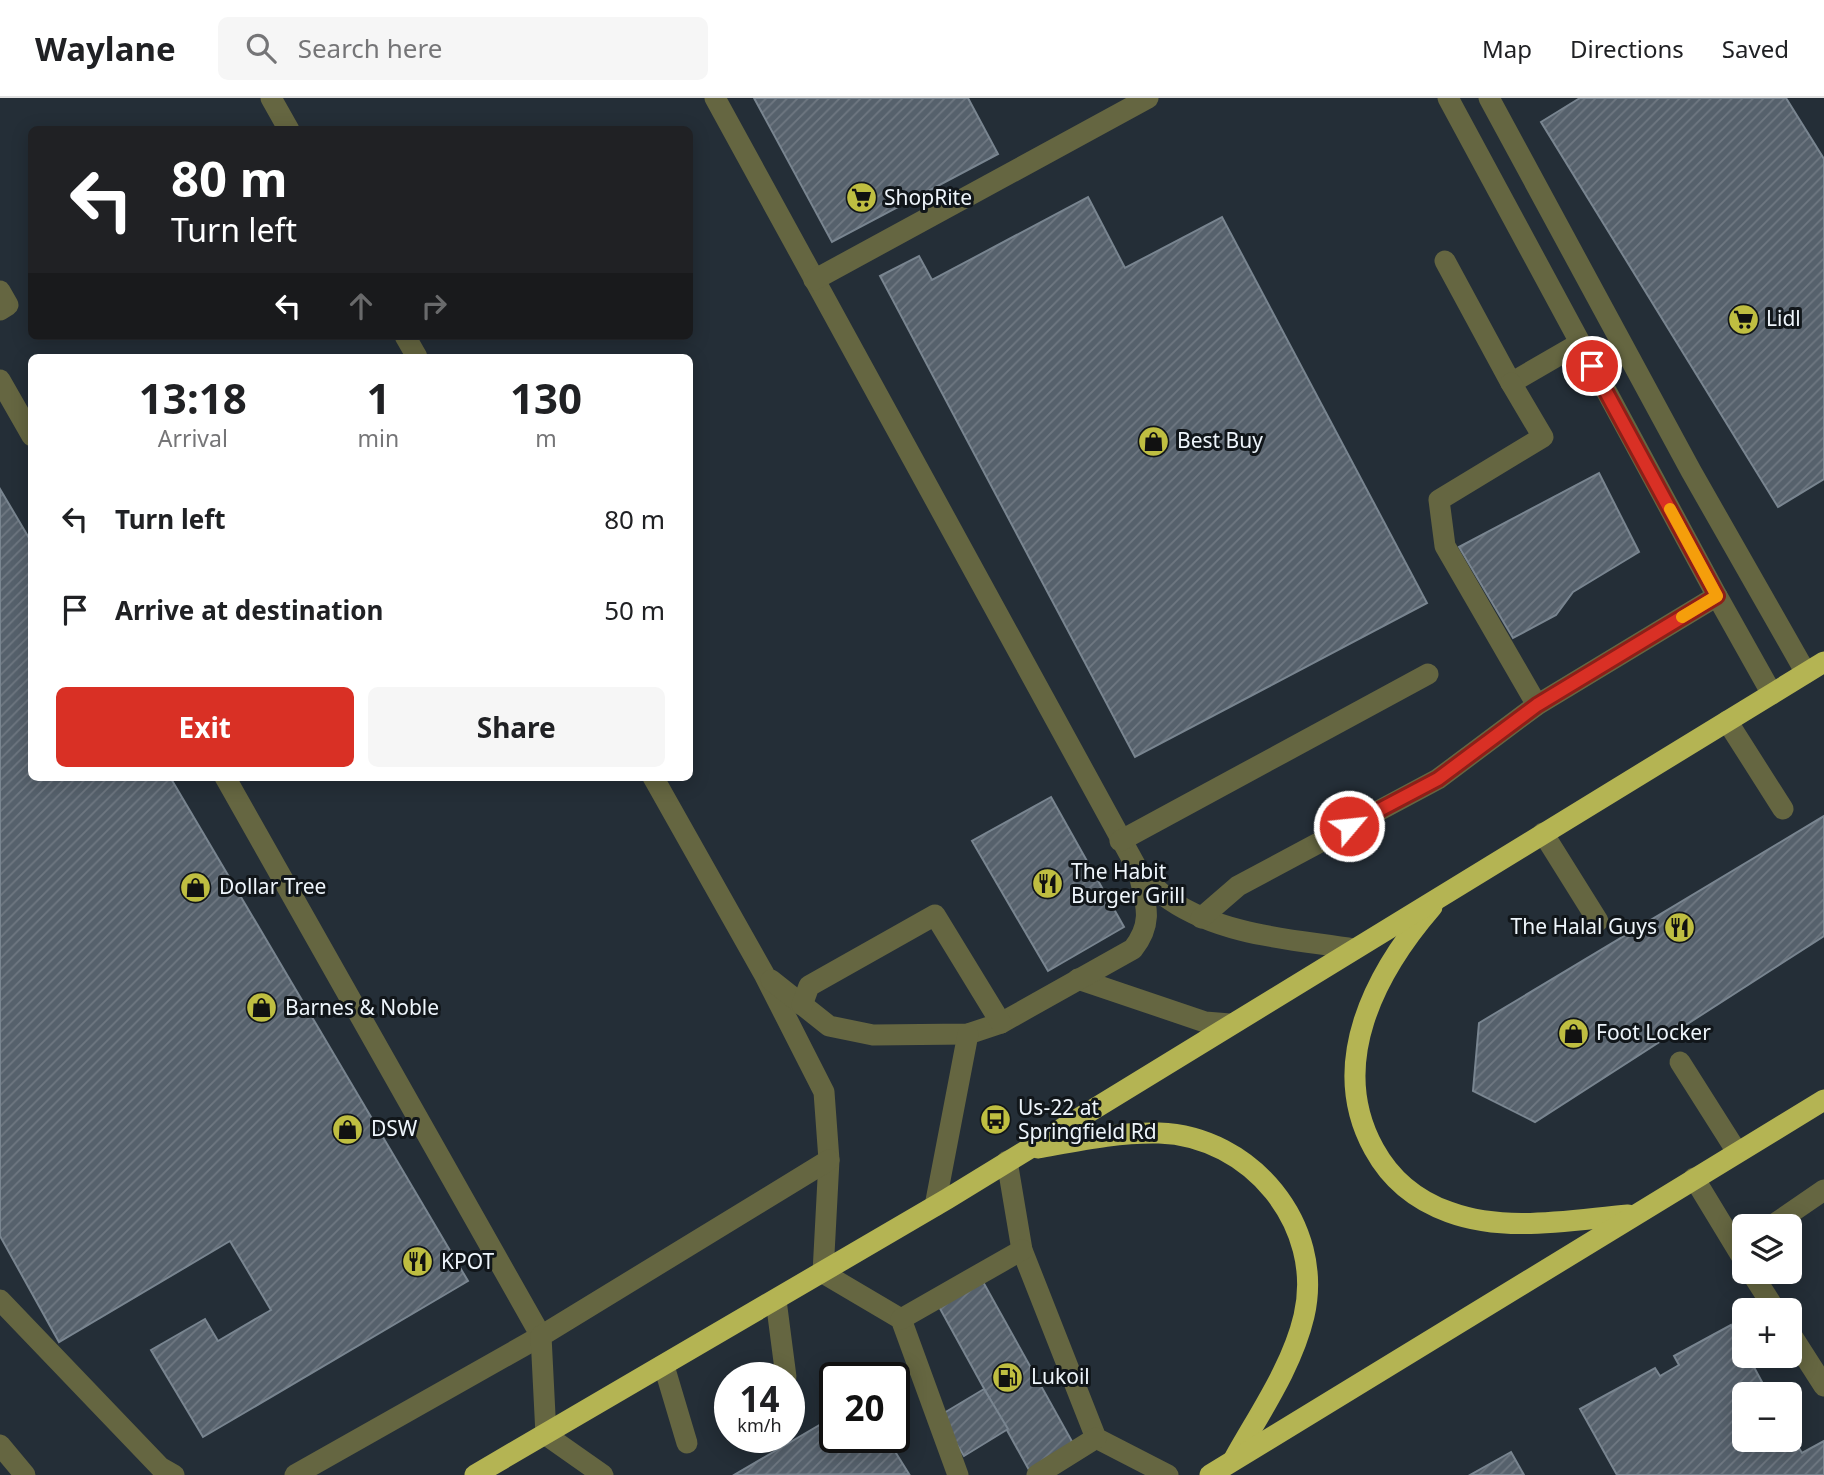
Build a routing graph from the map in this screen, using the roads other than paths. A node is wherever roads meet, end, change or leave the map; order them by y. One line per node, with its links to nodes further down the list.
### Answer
1 (271, 98): 7 (street)
2 (715, 98): 9 (street)
3 (1147, 98): 6 (street)
4 (1448, 98): 12 (street)
5 (1489, 98): 17 (street)
6 (1117, 105): 9 (street)
7 (287, 126)
8 (1445, 261): 14 (street)
9 (814, 280): 26 (street)
10 (0, 291): 11 (street)
11 (0, 310)
12 (1580, 343): 14 (street); 16 (street)
13 (0, 380): 15 (street)
14 (1511, 383): 20 (street)
15 (28, 429)
16 (1717, 596): 19 (street); 20 (street)
17 (1815, 668): 19 (highway)
18 (1428, 674): 26 (street)
19 (1772, 694): 21 (highway)
20 (1537, 705): 29 (street)
21 (1727, 721): 24 (street); 25 (highway)
22 (227, 781): 54 (street)
23 (655, 781): 32 (street)
24 (1783, 809)
25 (1543, 833): 28 (highway); 30 (street)
26 (1120, 841): 27 (street)
27 (1138, 870): 29 (street); 33 (street)
28 (1444, 892): 31 (highway); 46 (highway)
29 (1201, 918): 31 (street)
30 (1598, 921)
31 (1354, 948): 36 (highway)
32 (764, 974): 34 (street); 42 (street)
33 (1078, 979): 35 (street); 36 (street)
34 (802, 1005): 35 (street); 37 (street)
35 (1001, 1023): 37 (street)
36 (1230, 1024): 41 (highway)
37 (968, 1034): 45 (street)
38 (1680, 1062): 40 (street)
39 (1824, 1100): 40 (highway)
40 (1737, 1152): 43 (highway)
41 (1015, 1156): 45 (highway); 49 (street); 63 (highway)
42 (829, 1160): 50 (street); 54 (street)
43 (1694, 1178): 46 (highway); 48 (street)
44 (1824, 1191): 47 (street)
45 (935, 1206): 50 (highway)
46 (1633, 1214): 63 (highway)
47 (1790, 1214)
48 (1732, 1238)
49 (1022, 1250): 53 (street); 60 (street)
50 (822, 1273): 52 (highway); 53 (street)
51 (0, 1300): 65 (street)
52 (776, 1300): 56 (street); 57 (highway)
53 (901, 1320): 69 (street)
54 (541, 1336): 59 (street); 66 (street)
55 (1802, 1352): 58 (street)
56 (784, 1362)
57 (664, 1366): 59 (highway); 61 (street)
58 (1824, 1386)
59 (546, 1435): 67 (highway); 68 (street)
60 (1097, 1438): 70 (street); 71 (street)
61 (687, 1443)
62 (0, 1445): 64 (street)
63 (1233, 1461): 72 (highway)
64 (25, 1475)
65 (174, 1475)
66 (295, 1475)
67 (475, 1475)
68 (603, 1475)
69 (958, 1475)
70 (1037, 1475)
71 (1168, 1475)
72 (1210, 1475)

